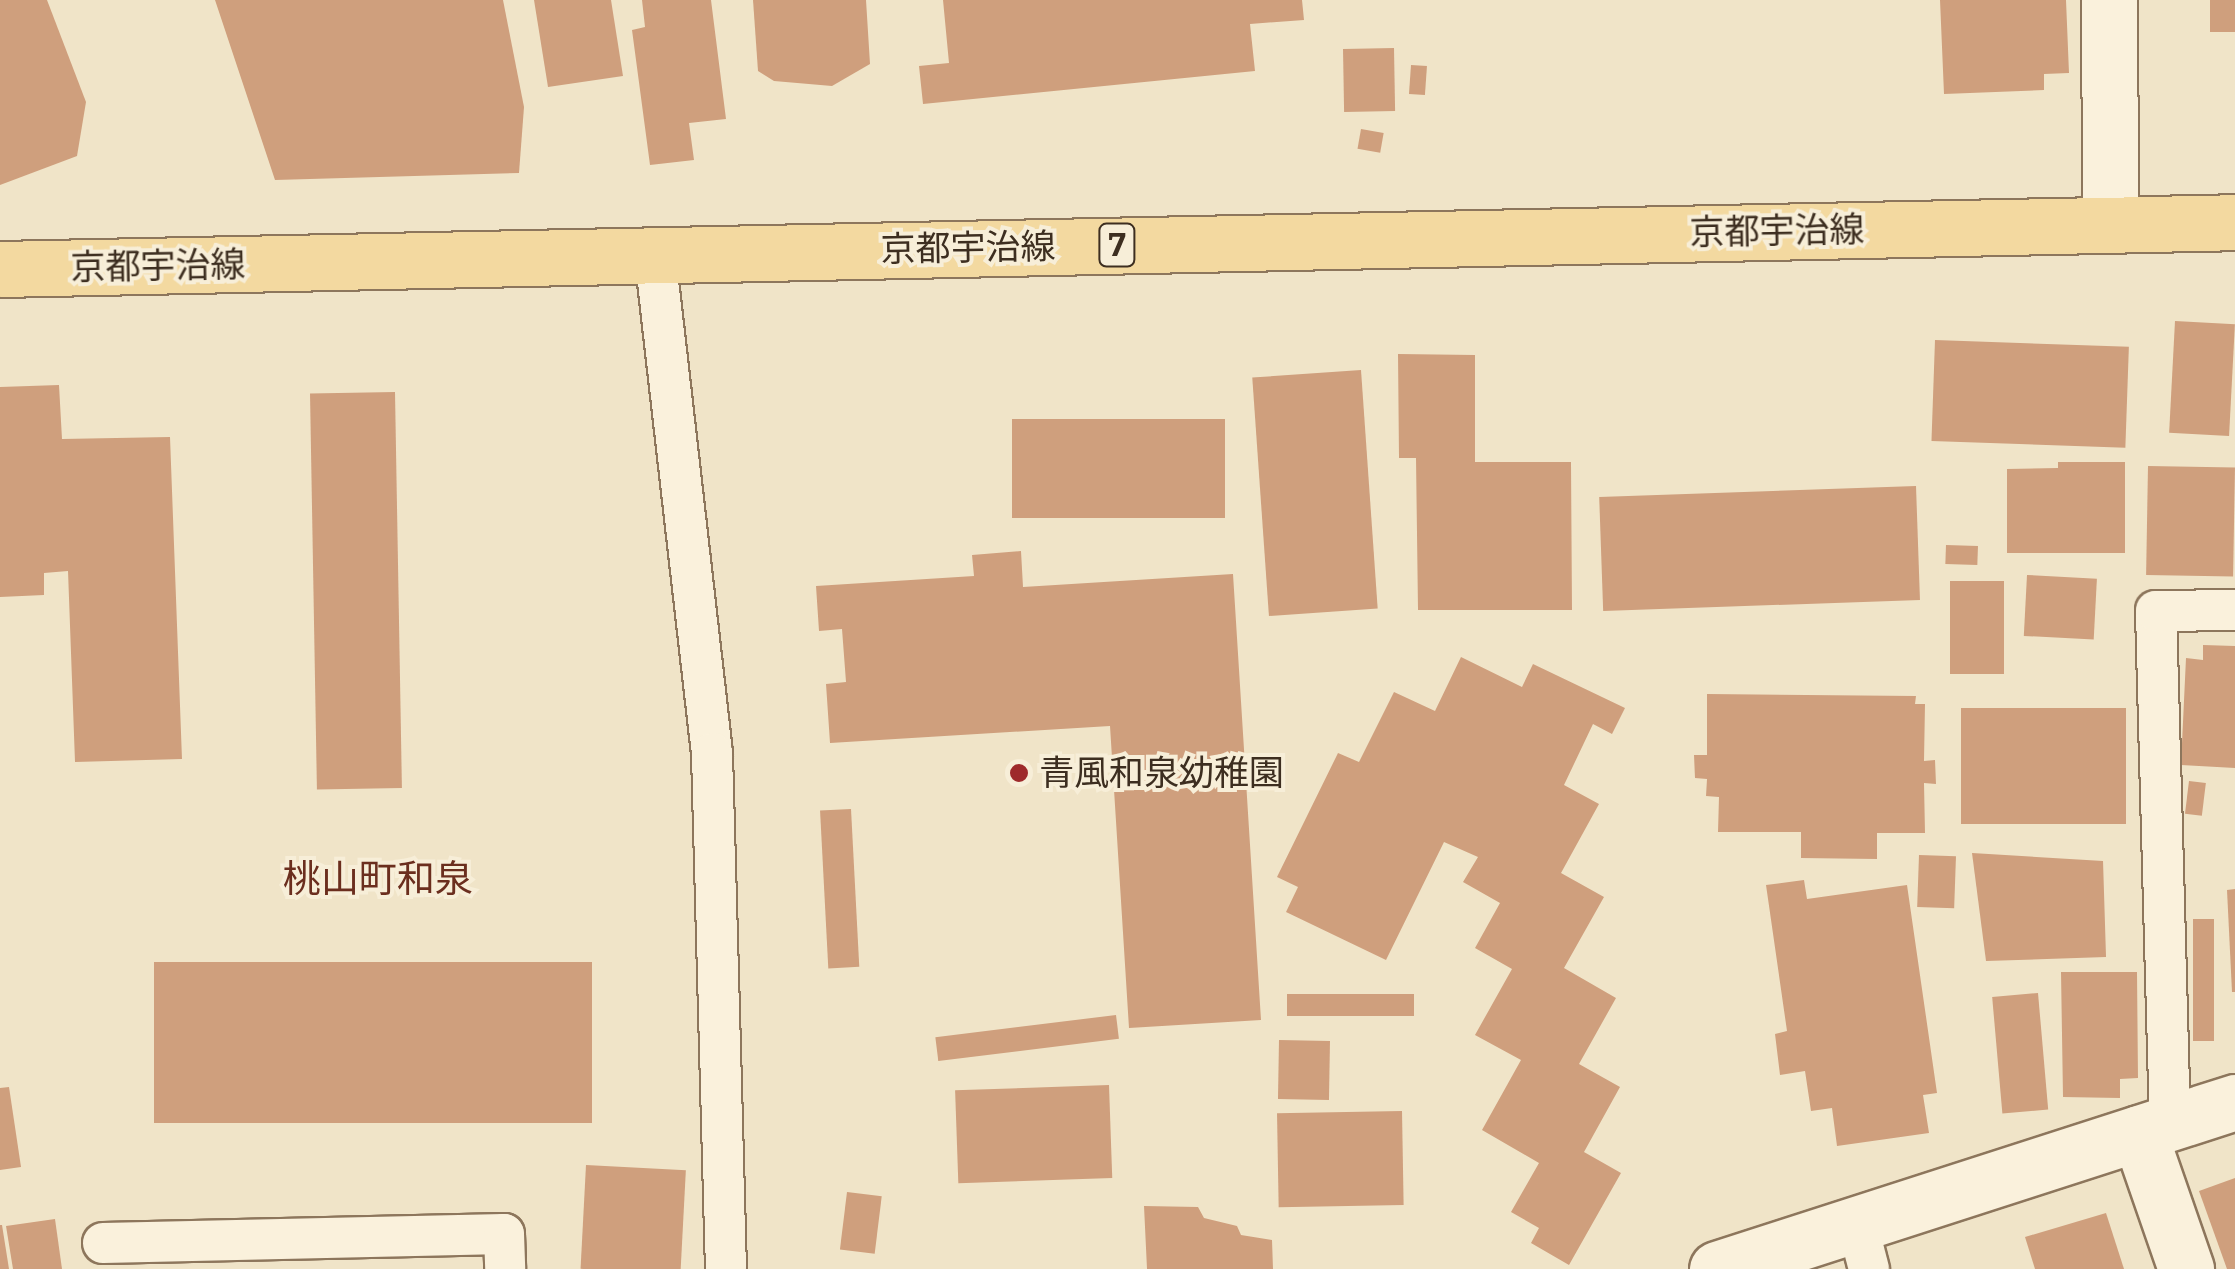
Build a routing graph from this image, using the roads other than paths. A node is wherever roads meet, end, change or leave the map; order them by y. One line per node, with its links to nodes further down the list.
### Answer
1 (2109, 0): 3 (street)
2 (2235, 222): 3 (main road, 京都宇治線 / 7)
3 (2110, 224): 4 (main road, 京都宇治線 / 7)
4 (655, 255): 5 (main road, 京都宇治線 / 7); 12 (lane)
5 (0, 269)
6 (2235, 610): 8 (lane)
7 (2235, 1102): 8 (street)
8 (2155, 1128): 10 (street); 14 (street)
9 (103, 1243): 11 (lane)
10 (1863, 1246): 13 (street)
11 (506, 1269)
12 (726, 1269)
13 (1717, 1269)
14 (2186, 1269)

